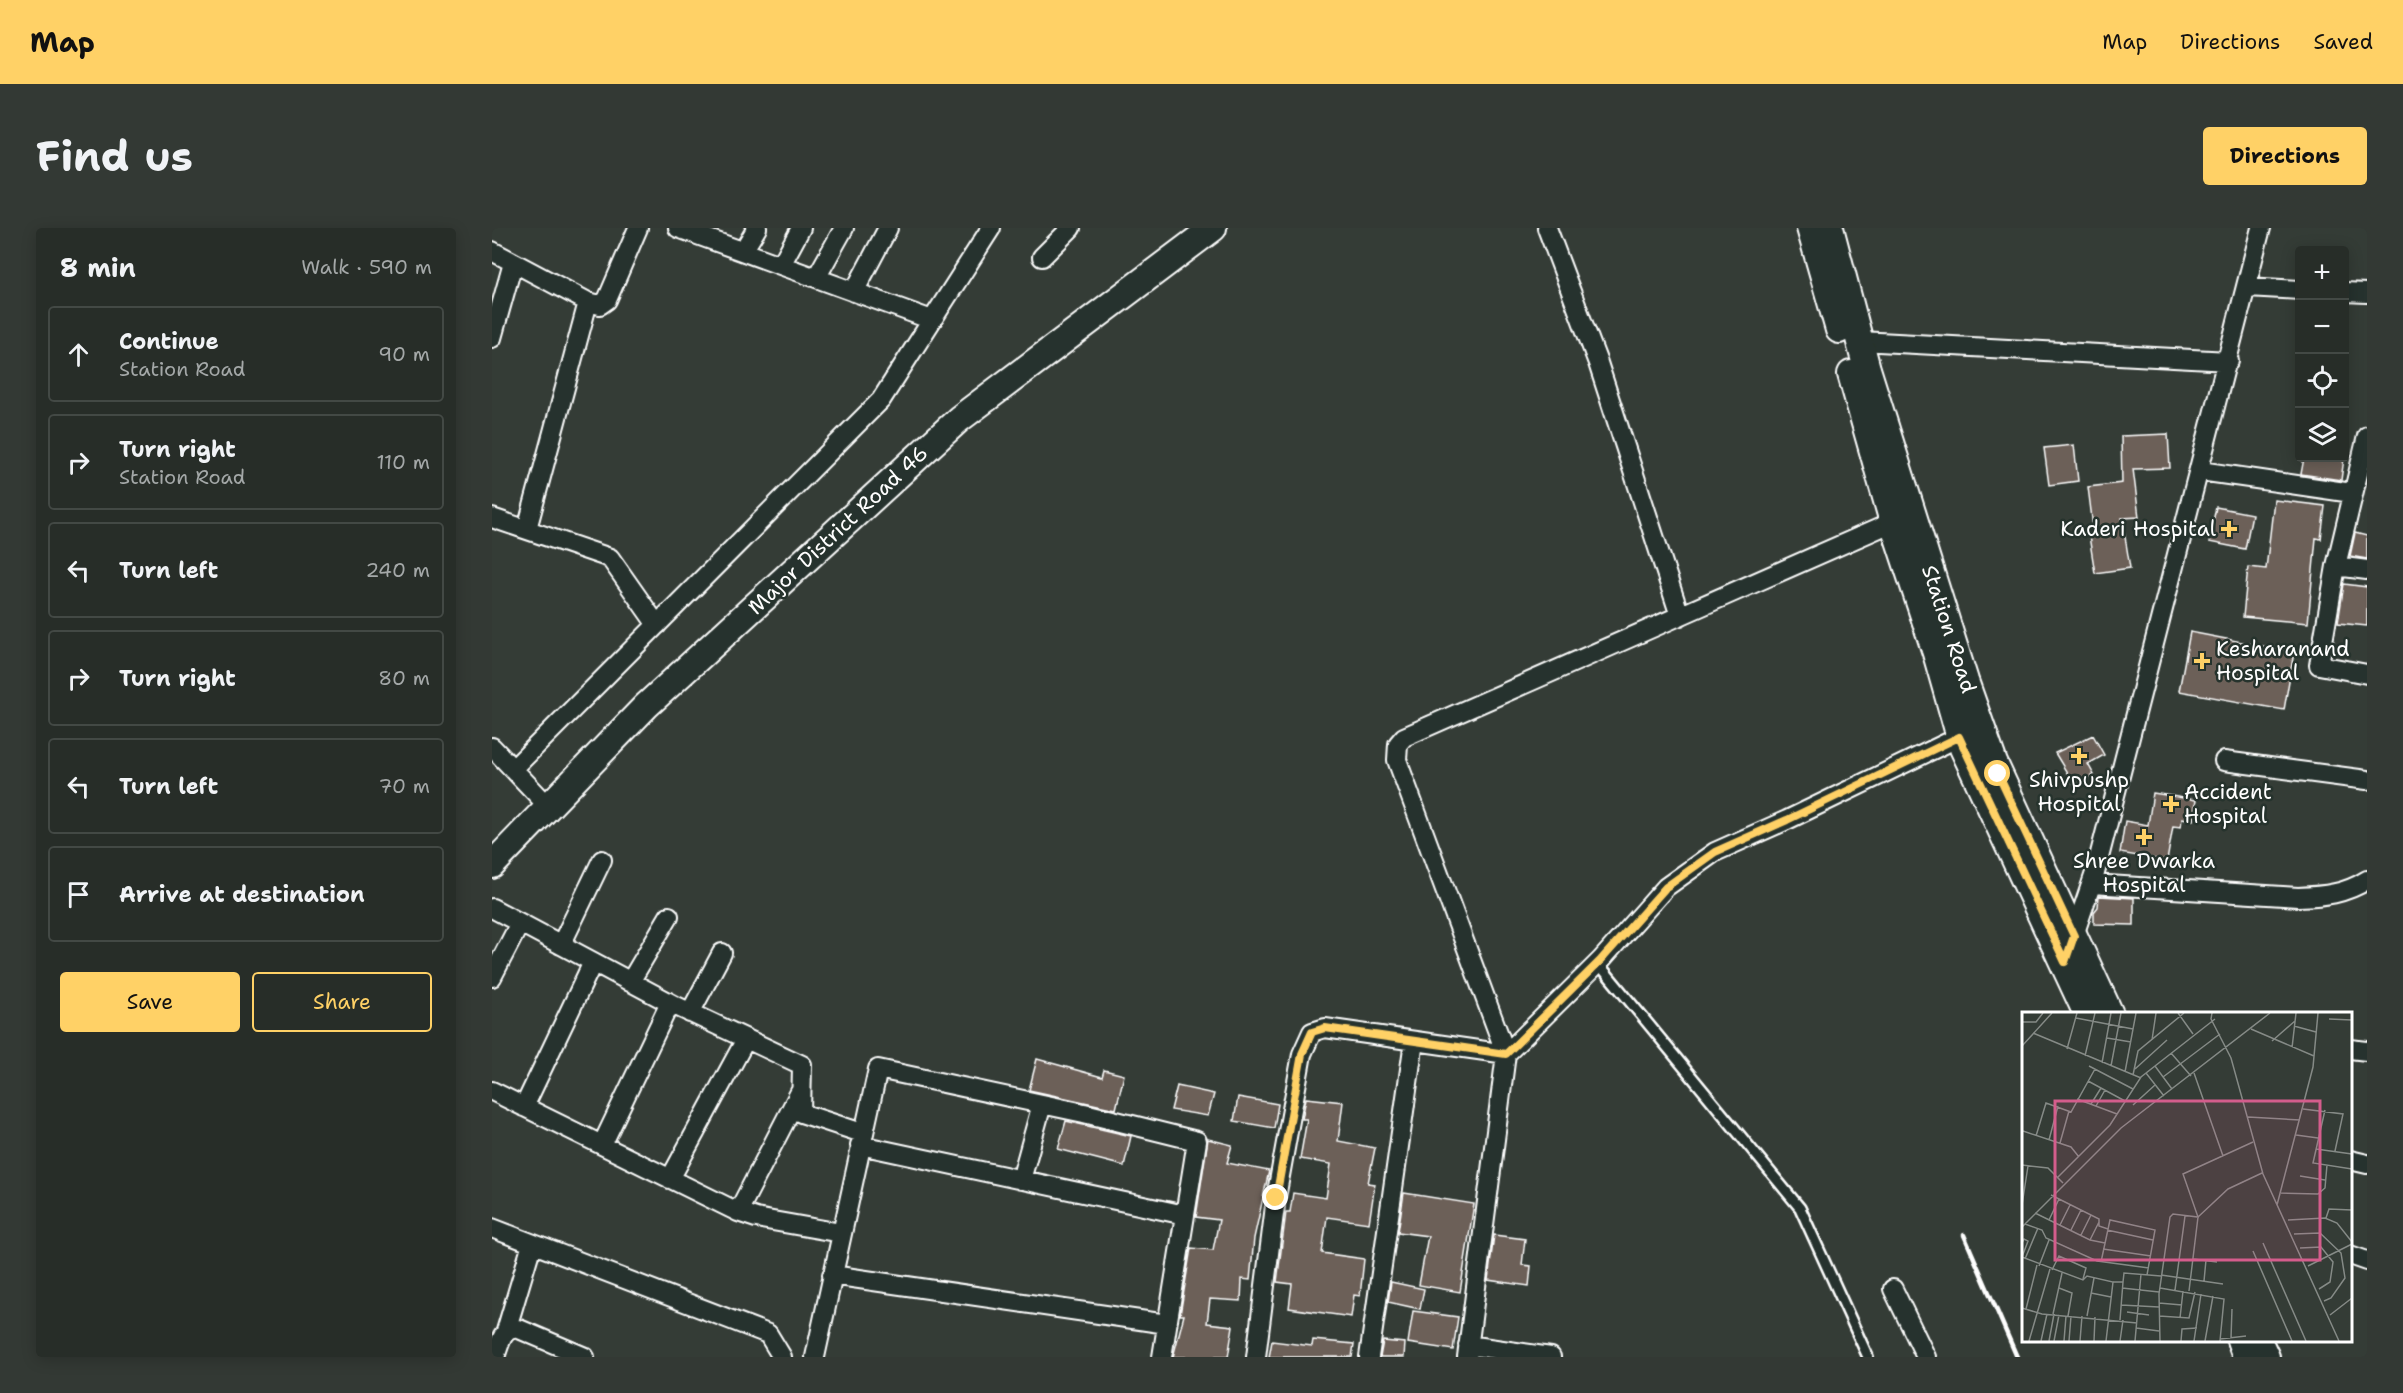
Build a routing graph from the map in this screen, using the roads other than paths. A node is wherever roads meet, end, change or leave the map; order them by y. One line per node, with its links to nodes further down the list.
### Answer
1 (638, 228): 26 (street)
2 (678, 228): 14 (street)
3 (758, 228): 16 (street)
4 (801, 228): 19 (street)
5 (844, 228): 20 (street)
6 (888, 228): 23 (street)
7 (1071, 228): 17 (street)
8 (1213, 228): 47 (main road, Major District Road 46)
9 (1547, 228): 39 (street)
10 (1810, 228): 35 (main road, Station Road)
11 (1830, 228): 29 (main road, Station Road)
12 (2261, 228): 21 (street)
13 (987, 229): 27 (street)
14 (718, 235): 16 (street)
15 (492, 251): 18 (street)
16 (743, 252): 19 (street)
17 (1042, 257)
18 (513, 263): 26 (street); 28 (street)
19 (781, 266): 20 (street)
20 (816, 278): 23 (street)
21 (2247, 287): 22 (street); 30 (street)
22 (2295, 290)
23 (854, 292): 27 (street)
24 (2349, 292): 25 (street)
25 (2367, 293)
26 (588, 303): 36 (street)
27 (932, 320): 40 (street)
28 (492, 338)
29 (1860, 341): 30 (street); 55 (main road, Station Road)
30 (2229, 361): 32 (street)
31 (2367, 436): 33 (street)
32 (2200, 471): 33 (street); 51 (street)
33 (2352, 493): 37 (street)
34 (492, 518): 36 (street)
35 (1893, 522): 39 (street); 42 (main road, Station Road)
36 (527, 530): 40 (street)
37 (2336, 566): 38 (street); 41 (street)
38 (2367, 570)
39 (1680, 616): 71 (street)
40 (657, 625): 45 (street)
41 (2367, 674)
42 (1959, 737): 59 (main road, Station Road); 60 (street)
43 (492, 747): 45 (street)
44 (2224, 761): 46 (street)
45 (513, 769): 47 (street)
46 (2367, 780)
47 (549, 807): 49 (main road, Major District Road 46)
48 (602, 860): 56 (street)
49 (492, 865)
50 (2367, 879): 51 (street)
51 (2092, 884): 55 (street)
52 (492, 908): 54 (street)
53 (669, 916): 62 (street)
54 (520, 923): 56 (street); 61 (street)
55 (2074, 936): 59 (street); 65 (main road, Station Road)
56 (561, 945): 58 (street)
57 (722, 953): 66 (street)
58 (593, 962): 62 (street); 75 (street)
59 (2065, 962): 64 (main road, Station Road)
60 (1598, 963): 71 (street); 104 (lane)
61 (492, 977)
62 (630, 982): 63 (street)
63 (670, 1003): 66 (street); 77 (street)
64 (2086, 1012)
65 (2109, 1012)
66 (690, 1013): 67 (street)
67 (746, 1039): 72 (street); 80 (street)
68 (1414, 1041): 71 (street); 101 (street); 102 (street)
69 (2352, 1049): 70 (street)
70 (2367, 1051)
71 (1506, 1054): 95 (street)
72 (802, 1088): 76 (street); 82 (street)
73 (492, 1091): 75 (street)
74 (1042, 1104): 76 (street); 81 (street); 83 (street)
75 (524, 1107): 77 (street)
76 (861, 1139): 81 (street); 85 (street)
77 (602, 1145): 80 (street)
78 (2352, 1160): 79 (street)
79 (2367, 1164)
80 (670, 1179): 82 (street)
81 (1021, 1180): 83 (street)
82 (738, 1212): 85 (street)
83 (1185, 1215): 91 (street)
84 (492, 1228): 86 (street)
85 (841, 1233): 89 (street)
86 (532, 1244): 92 (street); 98 (street)
87 (2352, 1256): 88 (street)
88 (2367, 1261)
89 (832, 1275): 91 (street); 99 (street)
90 (1893, 1288): 105 (street)
91 (1167, 1324): 100 (street)
92 (506, 1331): 96 (street); 97 (street)
93 (2240, 1342): 106 (main road)
94 (2258, 1342): 107 (main road)
95 (1468, 1351): 103 (street)
96 (495, 1357)
97 (585, 1357)
98 (782, 1357)
99 (815, 1357)
100 (1162, 1357)
101 (1256, 1357)
102 (1369, 1357)
103 (1551, 1357)
104 (1868, 1357)
105 (1926, 1357)
106 (2246, 1357)
107 (2266, 1357)

